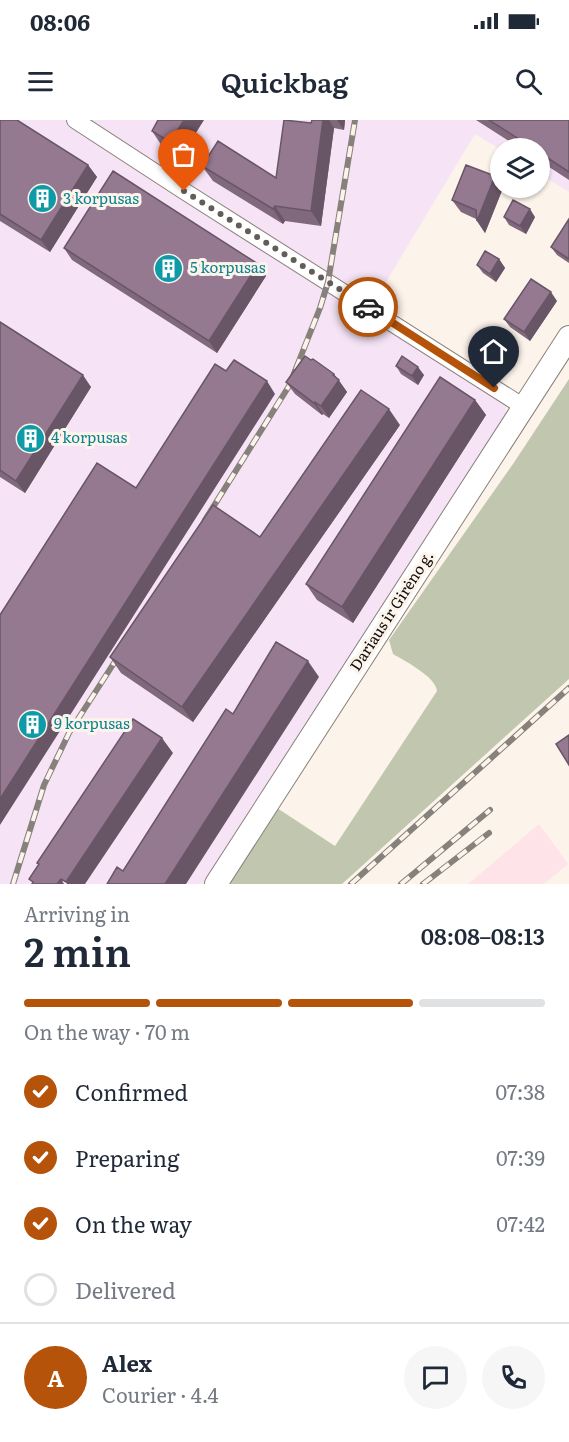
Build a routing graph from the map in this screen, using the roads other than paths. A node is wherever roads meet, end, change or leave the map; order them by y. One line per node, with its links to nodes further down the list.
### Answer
1 (75, 120): 3 (street)
2 (569, 337): 3 (street, Dariaus ir Girėno g.)
3 (524, 407): 4 (street, Dariaus ir Girėno g.)
4 (216, 884)

